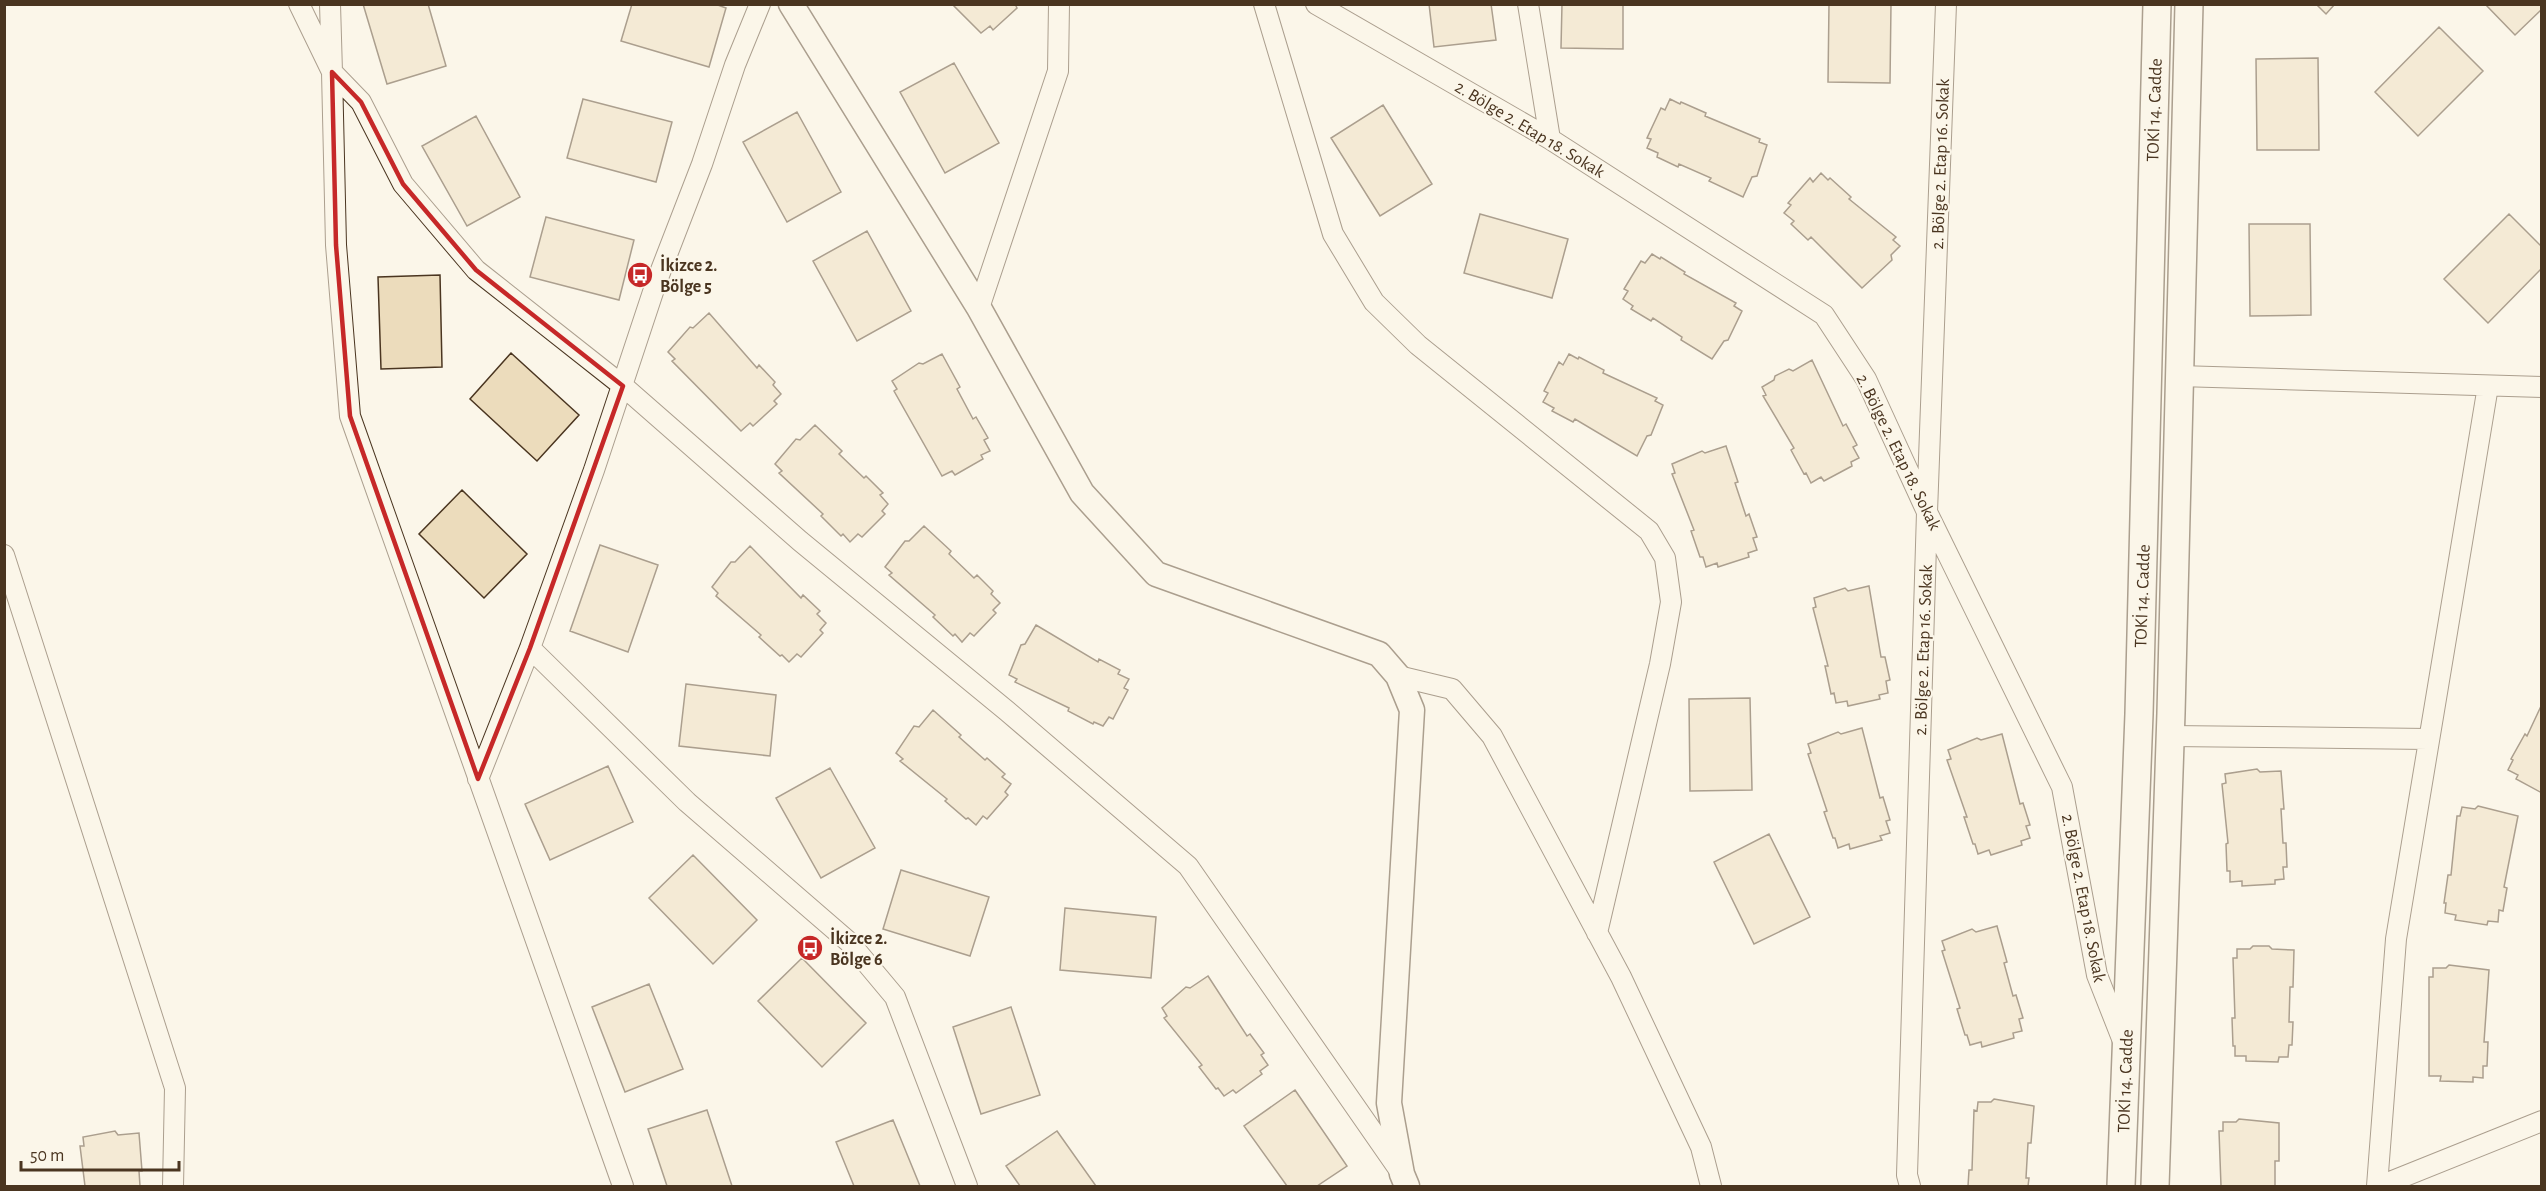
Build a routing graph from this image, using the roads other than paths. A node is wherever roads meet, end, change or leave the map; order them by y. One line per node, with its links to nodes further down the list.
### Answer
1 (299, 4): 12 (street)
2 (330, 4): 12 (street)
3 (760, 4): 16 (street)
4 (791, 4): 14 (street)
5 (1059, 4): 14 (street)
6 (1264, 4): 26 (street)
7 (1316, 4): 13 (street, 2. Bölge 2. Etap 18. Sokak)
8 (1528, 4): 13 (street)
9 (1946, 4): 19 (street, 2. Bölge 2. Etap 16. Sokak)
10 (2157, 4): 27 (main road, TOKİ 14. Cadde)
11 (2189, 4): 15 (main road, TOKİ 14. Cadde)
12 (332, 72): 16 (street); 25 (street)
13 (1550, 139): 19 (street, 2. Bölge 2. Etap 18. Sokak)
14 (979, 308): 22 (street)
15 (2179, 376): 17 (street); 23 (main road, TOKİ 14. Cadde)
16 (623, 386): 21 (street); 29 (street)
17 (2488, 386): 18 (street); 24 (street)
18 (2541, 387)
19 (1927, 512): 27 (street, 2. Bölge 2. Etap 18. Sokak); 34 (street, 2. Bölge 2. Etap 16. Sokak)
20 (4, 555): 30 (street)
21 (530, 648): 25 (street); 32 (street)
22 (1398, 676): 26 (street); 29 (street)
23 (2170, 736): 24 (street); 36 (main road, TOKİ 14. Cadde)
24 (2428, 739): 37 (street)
25 (478, 779): 31 (street)
26 (1597, 933): 33 (street)
27 (2126, 1049): 35 (main road, TOKİ 14. Cadde)
28 (2541, 1121): 37 (street)
29 (1402, 1182)
30 (173, 1186)
31 (623, 1186)
32 (967, 1186)
33 (1711, 1186)
34 (1910, 1186)
35 (2121, 1186)
36 (2155, 1186)
37 (2379, 1186)

